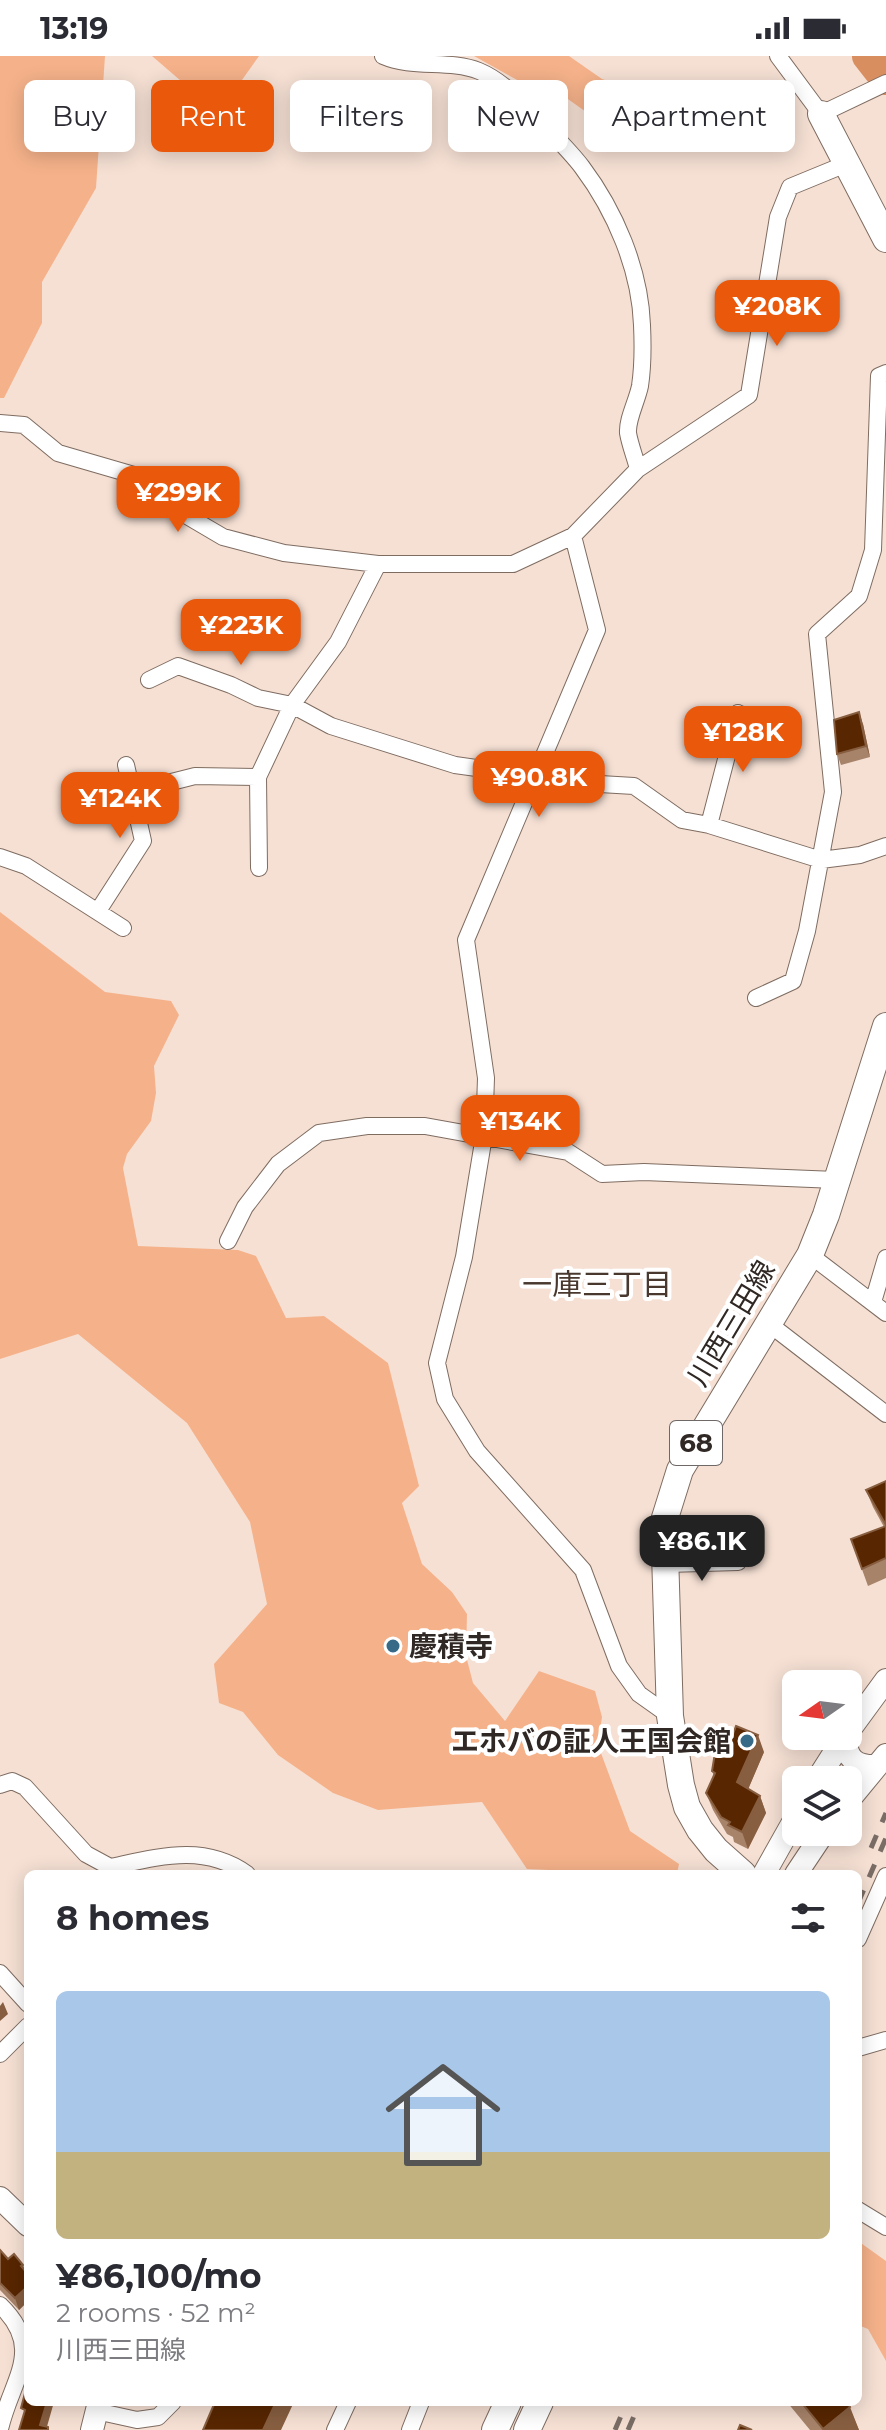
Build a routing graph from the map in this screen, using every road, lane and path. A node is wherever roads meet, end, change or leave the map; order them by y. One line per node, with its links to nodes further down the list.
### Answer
1 (383, 56): 9 (street)
2 (778, 56): 4 (street)
3 (886, 83): 4 (street)
4 (832, 109): 5 (main road)
5 (846, 164): 6 (main road); 9 (street)
6 (886, 239)
7 (886, 373): 22 (street)
8 (0, 423): 11 (street)
9 (638, 469): 10 (street)
10 (573, 536): 11 (street); 16 (street)
11 (378, 564): 13 (street)
12 (149, 680): 13 (street)
13 (292, 705): 16 (street); 17 (street)
14 (738, 713): 19 (street)
15 (126, 765): 18 (street)
16 (535, 776): 19 (street); 28 (street)
17 (258, 777): 18 (street); 23 (street)
18 (132, 792): 24 (street)
19 (709, 825): 22 (street)
20 (886, 846): 22 (street)
21 (0, 857): 24 (street)
22 (821, 860): 26 (street)
23 (259, 868)
24 (98, 911): 25 (street)
25 (123, 928)
26 (756, 998)
27 (886, 1026): 29 (main road, 川西三田線 / 68)
28 (484, 1136): 29 (street); 30 (street); 40 (street)
29 (836, 1180): 31 (main road, 川西三田線 / 68)
30 (228, 1241)
31 (810, 1255): 33 (street); 34 (main road, 川西三田線 / 68)
32 (886, 1258): 33 (street)
33 (879, 1307)
34 (768, 1323): 35 (street); 37 (main road, 川西三田線 / 68)
35 (886, 1414)
36 (738, 1562): 37 (street)
37 (666, 1564): 40 (main road, 川西三田線 / 68)
38 (886, 1680): 39 (street)
39 (862, 1713)
40 (670, 1716): 48 (main road, 川西三田線 / 68)
41 (847, 1750): 42 (street)
42 (881, 1760): 43 (street)
43 (862, 1784)
44 (0, 1785): 47 (street)
45 (782, 1842): 49 (street)
46 (815, 1846): 50 (street)
47 (241, 1870)
48 (738, 1870)
49 (766, 1870)
50 (799, 1870)
51 (886, 1876): 52 (street)
52 (862, 1930)
53 (0, 1973): 54 (street)
54 (24, 2000)
55 (24, 2034): 58 (street)
56 (886, 2040): 57 (street)
57 (862, 2047)
58 (0, 2054)
59 (0, 2198): 61 (street)
60 (862, 2212): 62 (street)
61 (24, 2221)
62 (886, 2227)
63 (0, 2305): 64 (street)
64 (24, 2348)
65 (24, 2357): 72 (street)
66 (169, 2406): 71 (street)
67 (346, 2406): 73 (street)
68 (419, 2406): 74 (street)
69 (506, 2406): 75 (main road)
70 (538, 2406): 76 (main road)
71 (95, 2414)
72 (1, 2424)
73 (335, 2430)
74 (410, 2430)
75 (495, 2430)
76 (527, 2430)

